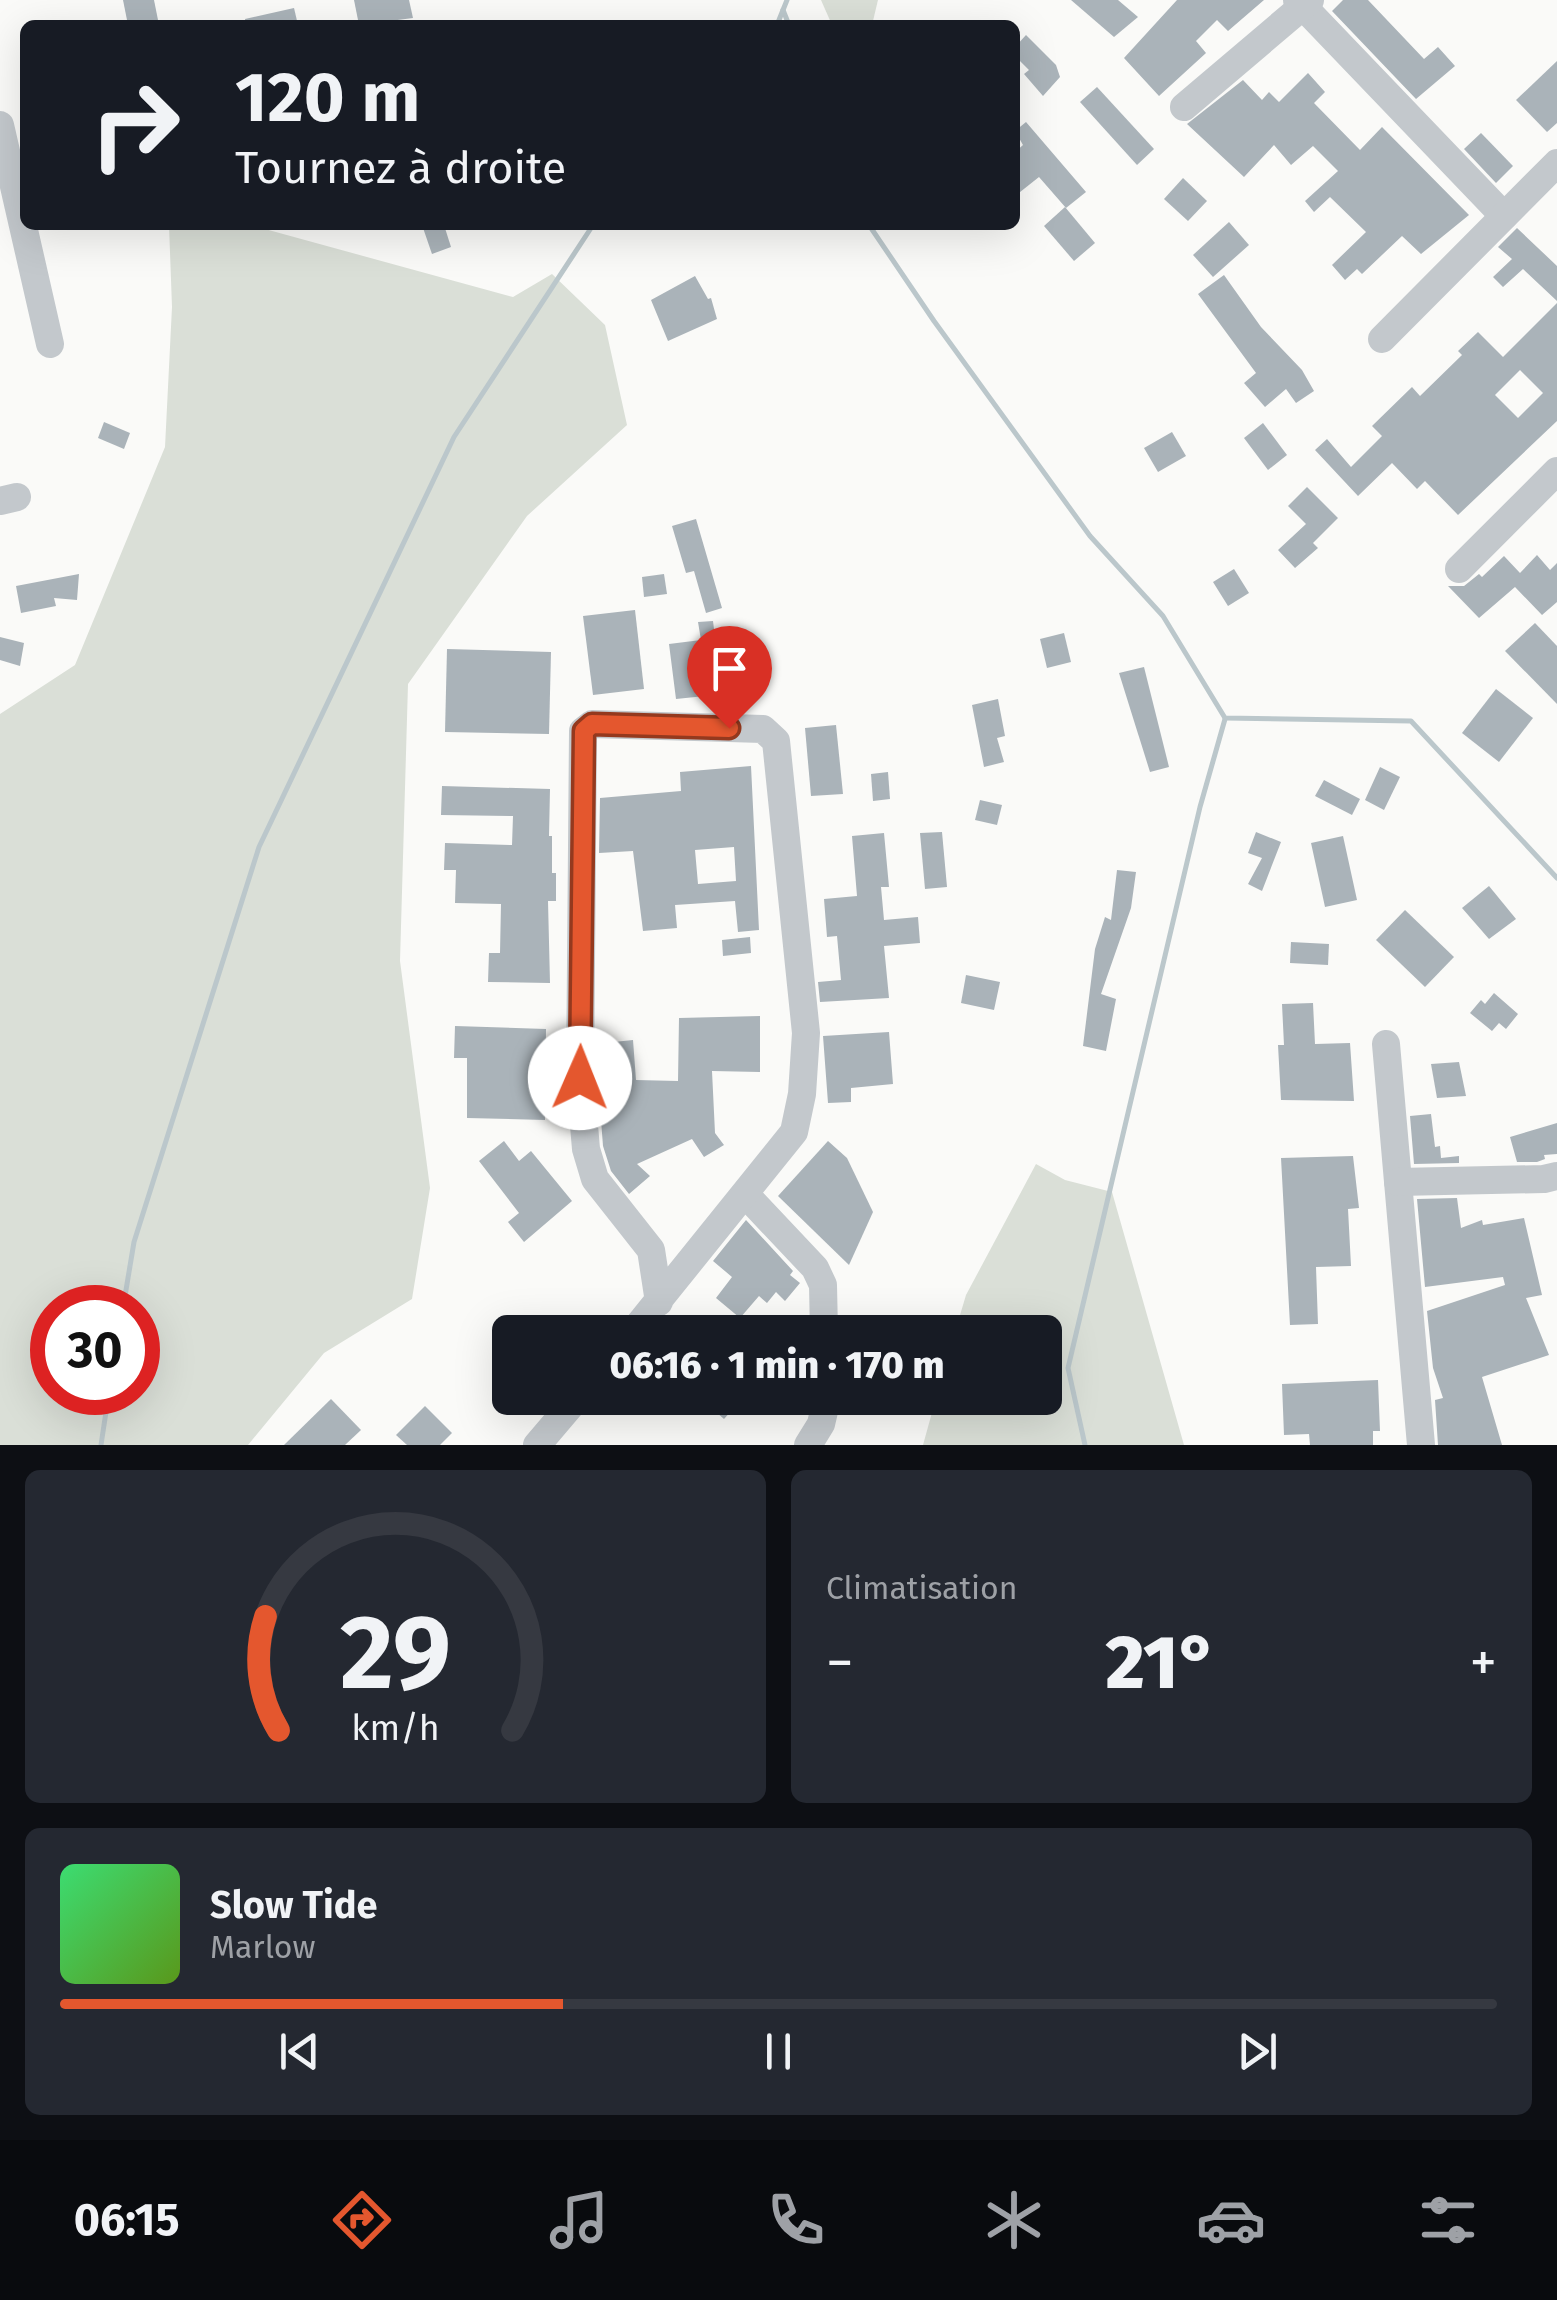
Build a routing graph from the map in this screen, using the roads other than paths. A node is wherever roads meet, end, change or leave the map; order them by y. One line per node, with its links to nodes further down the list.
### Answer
1 (1304, 2): 2 (street); 7 (street)
2 (1184, 107)
3 (0, 124): 4 (street)
4 (12, 163): 6 (street)
5 (1557, 164): 7 (street)
6 (20, 201)
7 (1504, 216): 9 (street)
8 (26, 230): 10 (street)
9 (1382, 339)
10 (50, 344)
11 (1557, 471): 12 (street)
12 (1459, 570)
13 (1386, 1044): 15 (street)
14 (1557, 1176): 15 (street)
15 (1398, 1182): 24 (street)
16 (746, 1195): 17 (street); 17 (street); 19 (street)
17 (659, 1302): 18 (street)
18 (648, 1315)
19 (824, 1315)
20 (563, 1415): 22 (street)
21 (822, 1415): 23 (street)
22 (537, 1445)
23 (808, 1445)
24 (1421, 1445)

